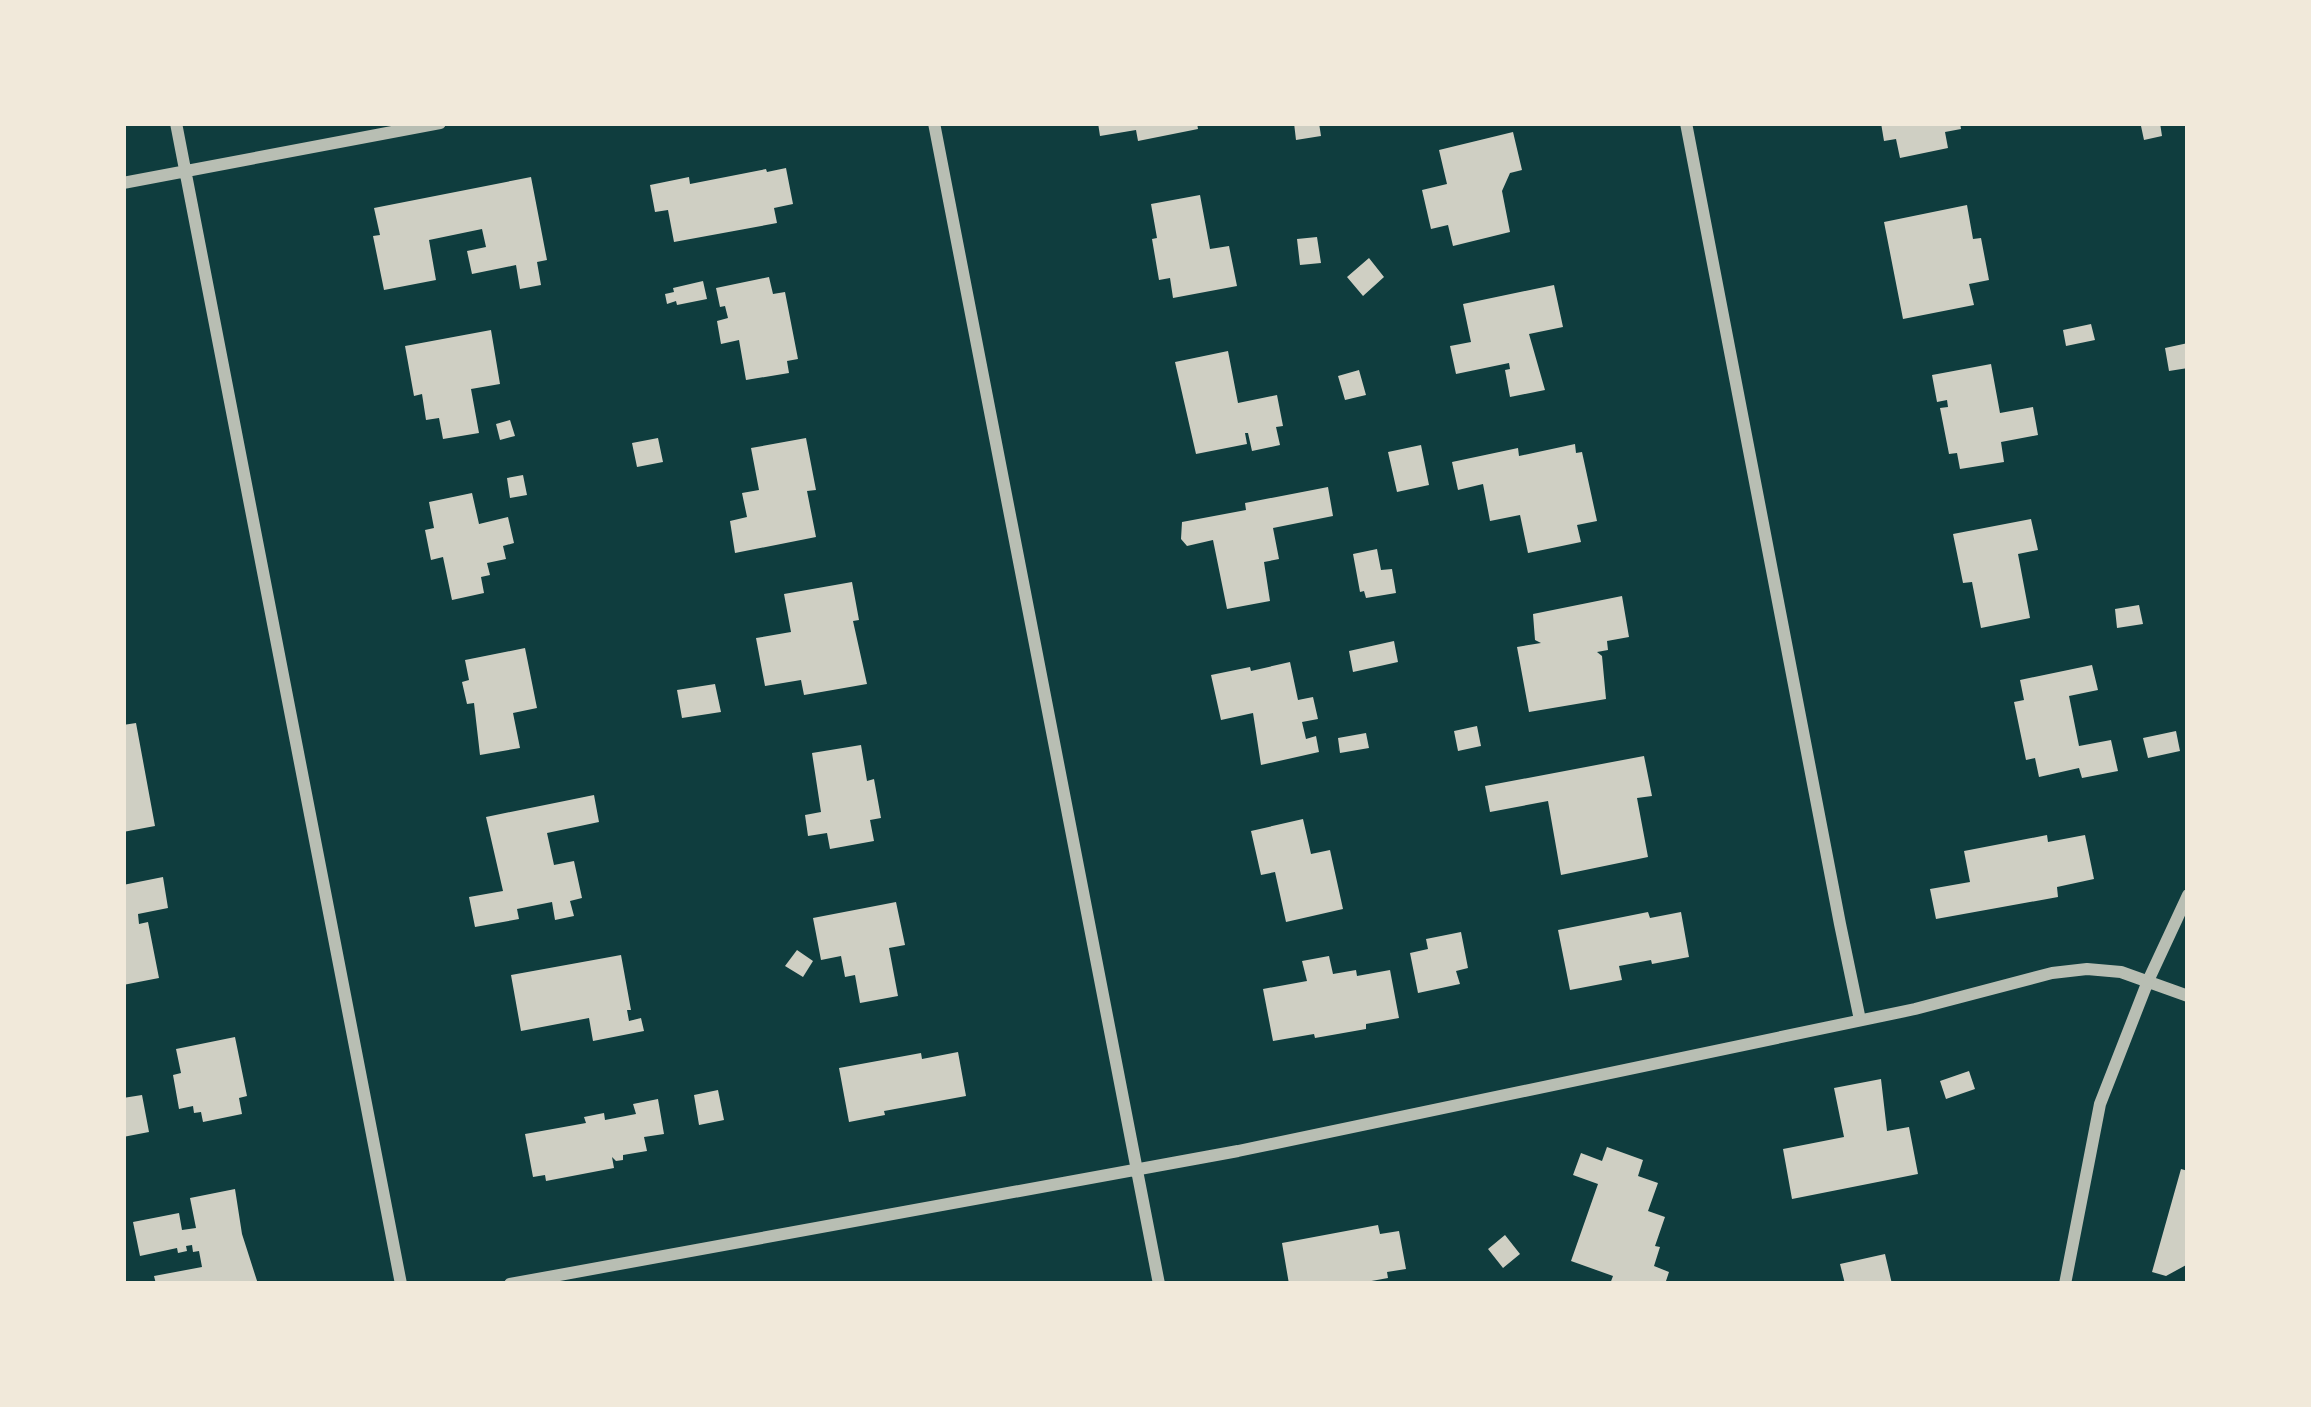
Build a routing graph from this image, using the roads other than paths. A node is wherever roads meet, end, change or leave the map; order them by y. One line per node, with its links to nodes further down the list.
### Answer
1 (176, 123): 5 (street)
2 (440, 123): 5 (street)
3 (934, 123): 11 (street)
4 (1686, 123): 10 (street)
5 (186, 171): 6 (street); 12 (street)
6 (123, 183)
7 (2188, 895): 8 (street)
8 (2148, 981): 9 (street); 10 (street); 15 (street)
9 (2188, 996)
10 (1861, 1020): 11 (street)
11 (1136, 1170): 13 (street); 14 (street)
12 (401, 1284)
13 (510, 1284)
14 (1159, 1284)
15 (2065, 1284)

